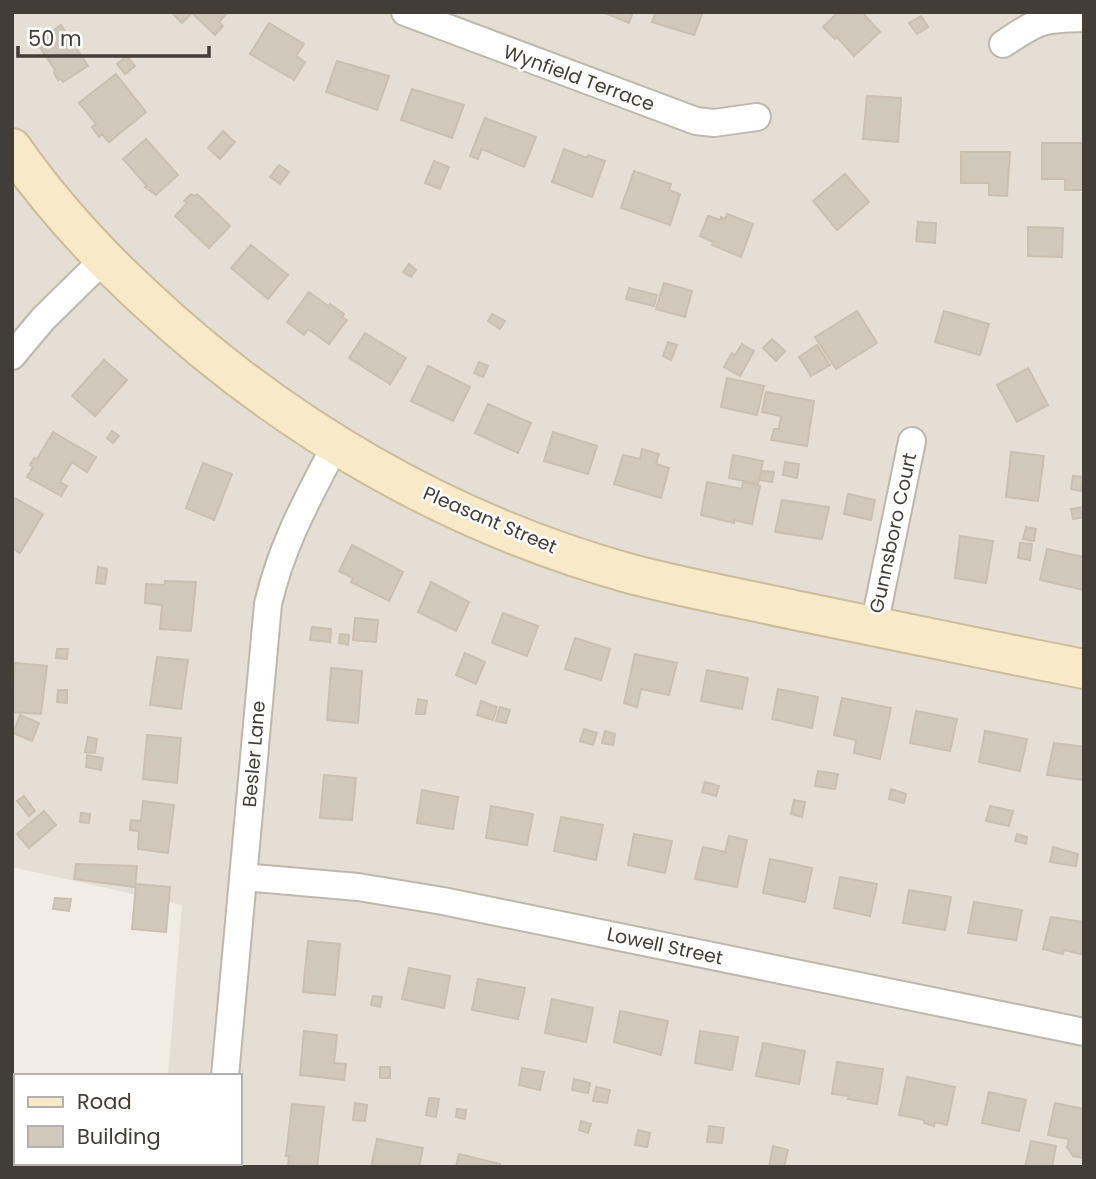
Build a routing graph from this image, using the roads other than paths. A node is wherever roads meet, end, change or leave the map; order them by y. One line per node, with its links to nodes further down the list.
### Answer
1 (405, 12): 4 (street, Wynfield Terrace)
2 (1084, 18): 3 (street)
3 (1003, 44)
4 (757, 117)
5 (12, 148): 6 (street, Pleasant Street)
6 (103, 260): 7 (street); 9 (street, Pleasant Street)
7 (12, 356)
8 (912, 441): 10 (street, Gunnsboro Court)
9 (335, 446): 10 (street, Pleasant Street); 12 (street, Besler Lane)
10 (874, 626): 11 (street, Pleasant Street)
11 (1084, 670)
12 (243, 877): 13 (street, Lowell Street); 14 (street, Besler Lane)
13 (1084, 1032)
14 (225, 1074)

